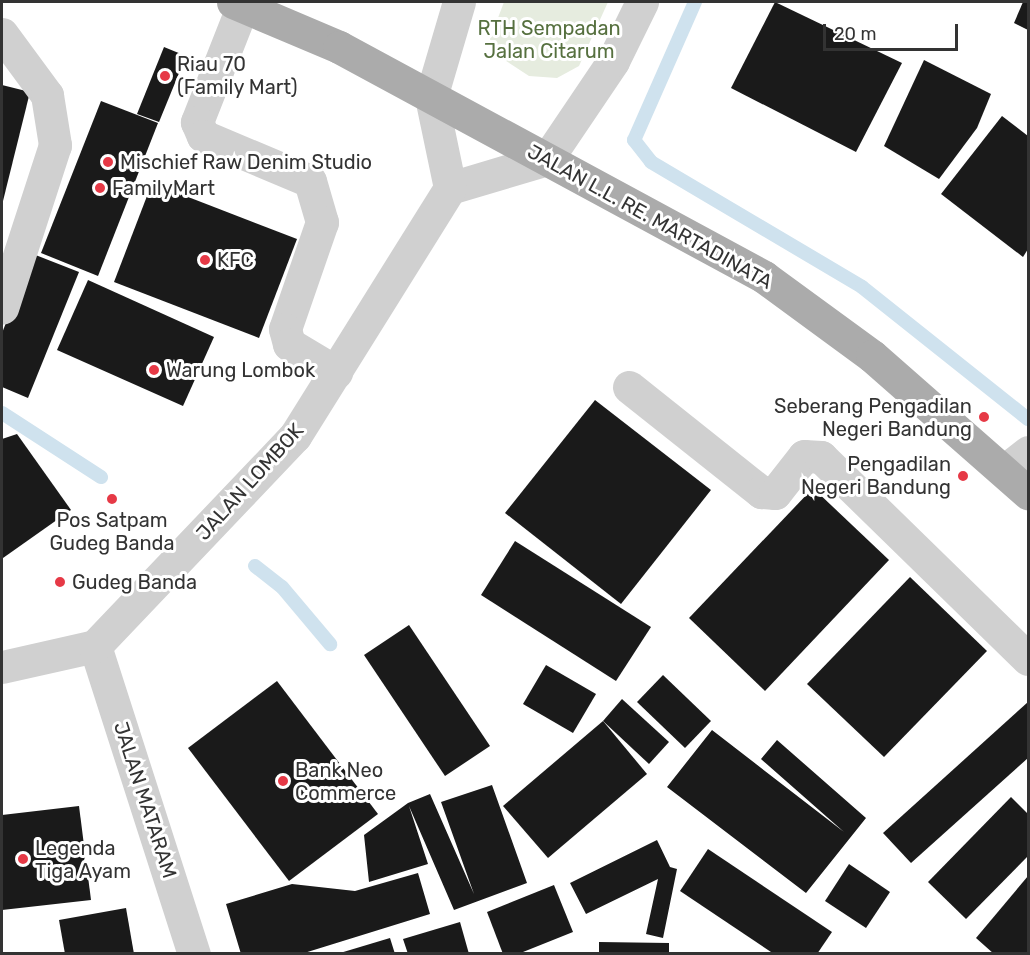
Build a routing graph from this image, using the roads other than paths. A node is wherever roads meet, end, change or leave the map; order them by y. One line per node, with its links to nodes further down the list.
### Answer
1 (459, 2): 5 (street)
2 (642, 2): 6 (street)
3 (238, 3): 5 (main road, JALAN L.L. RE. MARTADINATA); 9 (street)
4 (2, 34): 8 (street)
5 (431, 97): 6 (main road, JALAN L.L. RE. MARTADINATA); 7 (street)
6 (546, 159): 7 (street); 11 (main road, JALAN L.L. RE. MARTADINATA)
7 (450, 188): 9 (street, JALAN LOMBOK)
8 (2, 308)
9 (336, 372): 13 (street, JALAN LOMBOK)
10 (629, 387): 14 (street)
11 (1017, 461): 12 (main road, JALAN L.L. RE. MARTADINATA)
12 (1029, 493)
13 (95, 646): 15 (street); 16 (street, JALAN MATARAM)
14 (1029, 659)
15 (2, 667)
16 (194, 954)

